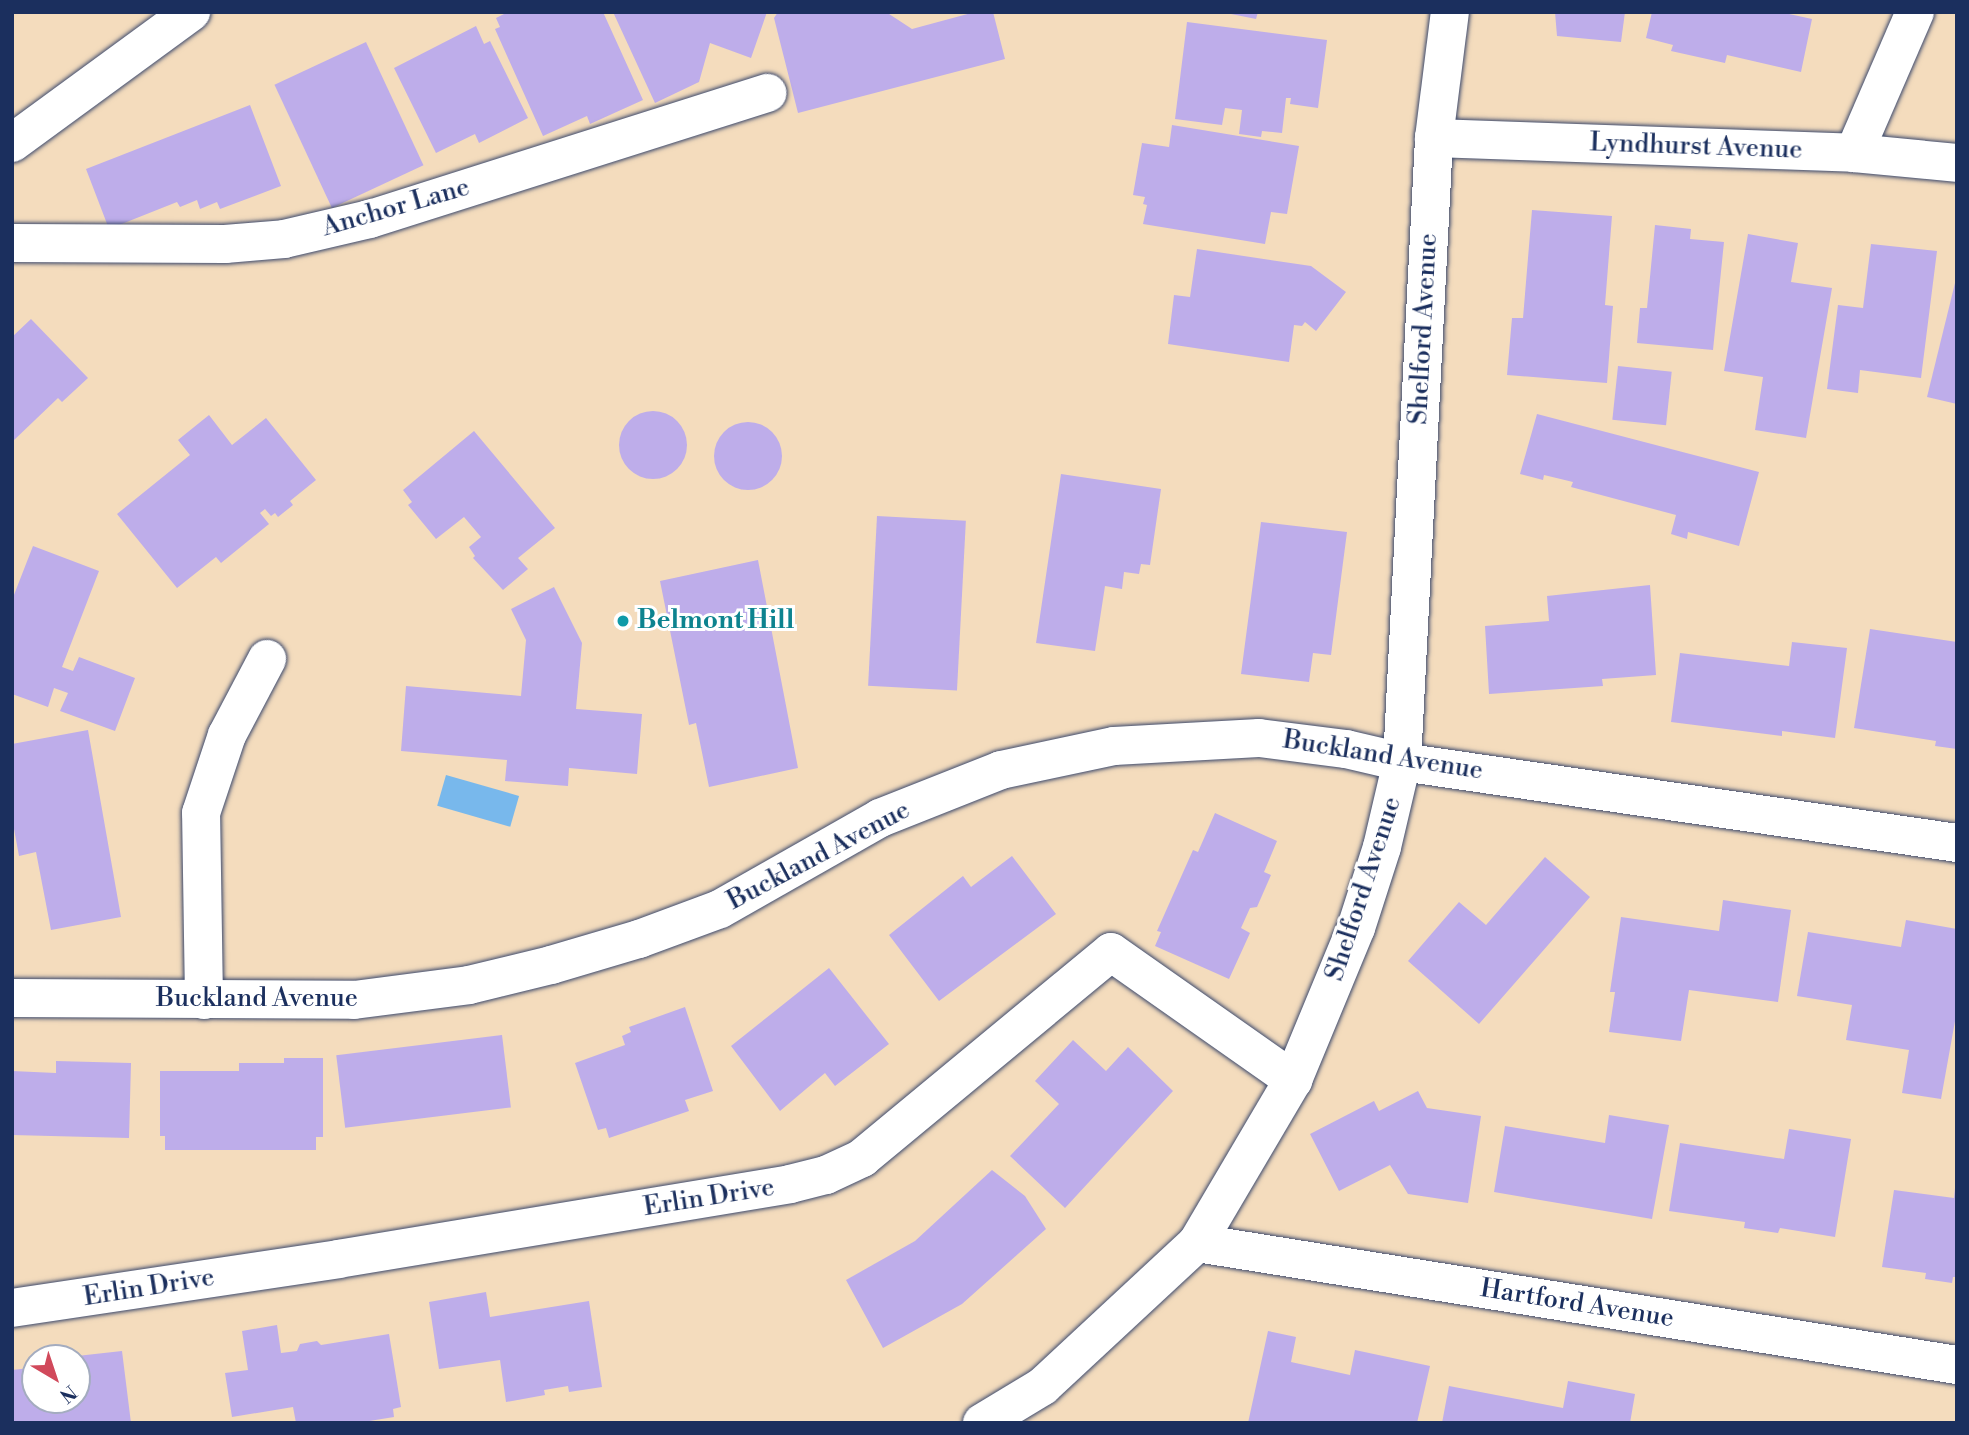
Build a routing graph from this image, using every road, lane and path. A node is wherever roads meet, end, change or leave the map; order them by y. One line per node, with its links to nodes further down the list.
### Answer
1 (191, 12): 6 (street)
2 (1450, 12): 5 (street, Shelford Avenue)
3 (1915, 12): 7 (street)
4 (768, 93): 9 (street, Anchor Lane)
5 (1434, 138): 7 (street, Lyndhurst Avenue); 11 (street, Shelford Avenue)
6 (12, 143)
7 (1854, 153): 8 (street, Lyndhurst Avenue)
8 (1957, 163)
9 (12, 243)
10 (267, 659): 14 (street)
11 (1402, 762): 12 (street, Buckland Avenue); 14 (street, Buckland Avenue); 15 (street, Shelford Avenue)
12 (1957, 843)
13 (12, 998): 14 (street, Buckland Avenue)
14 (204, 1000)
15 (1293, 1080): 16 (street, Shelford Avenue); 17 (street, Erlin Drive)
16 (1197, 1243): 18 (street, Hartford Avenue); 19 (street, Shelford Avenue)
17 (12, 1308)
18 (1957, 1365)
19 (982, 1423)

